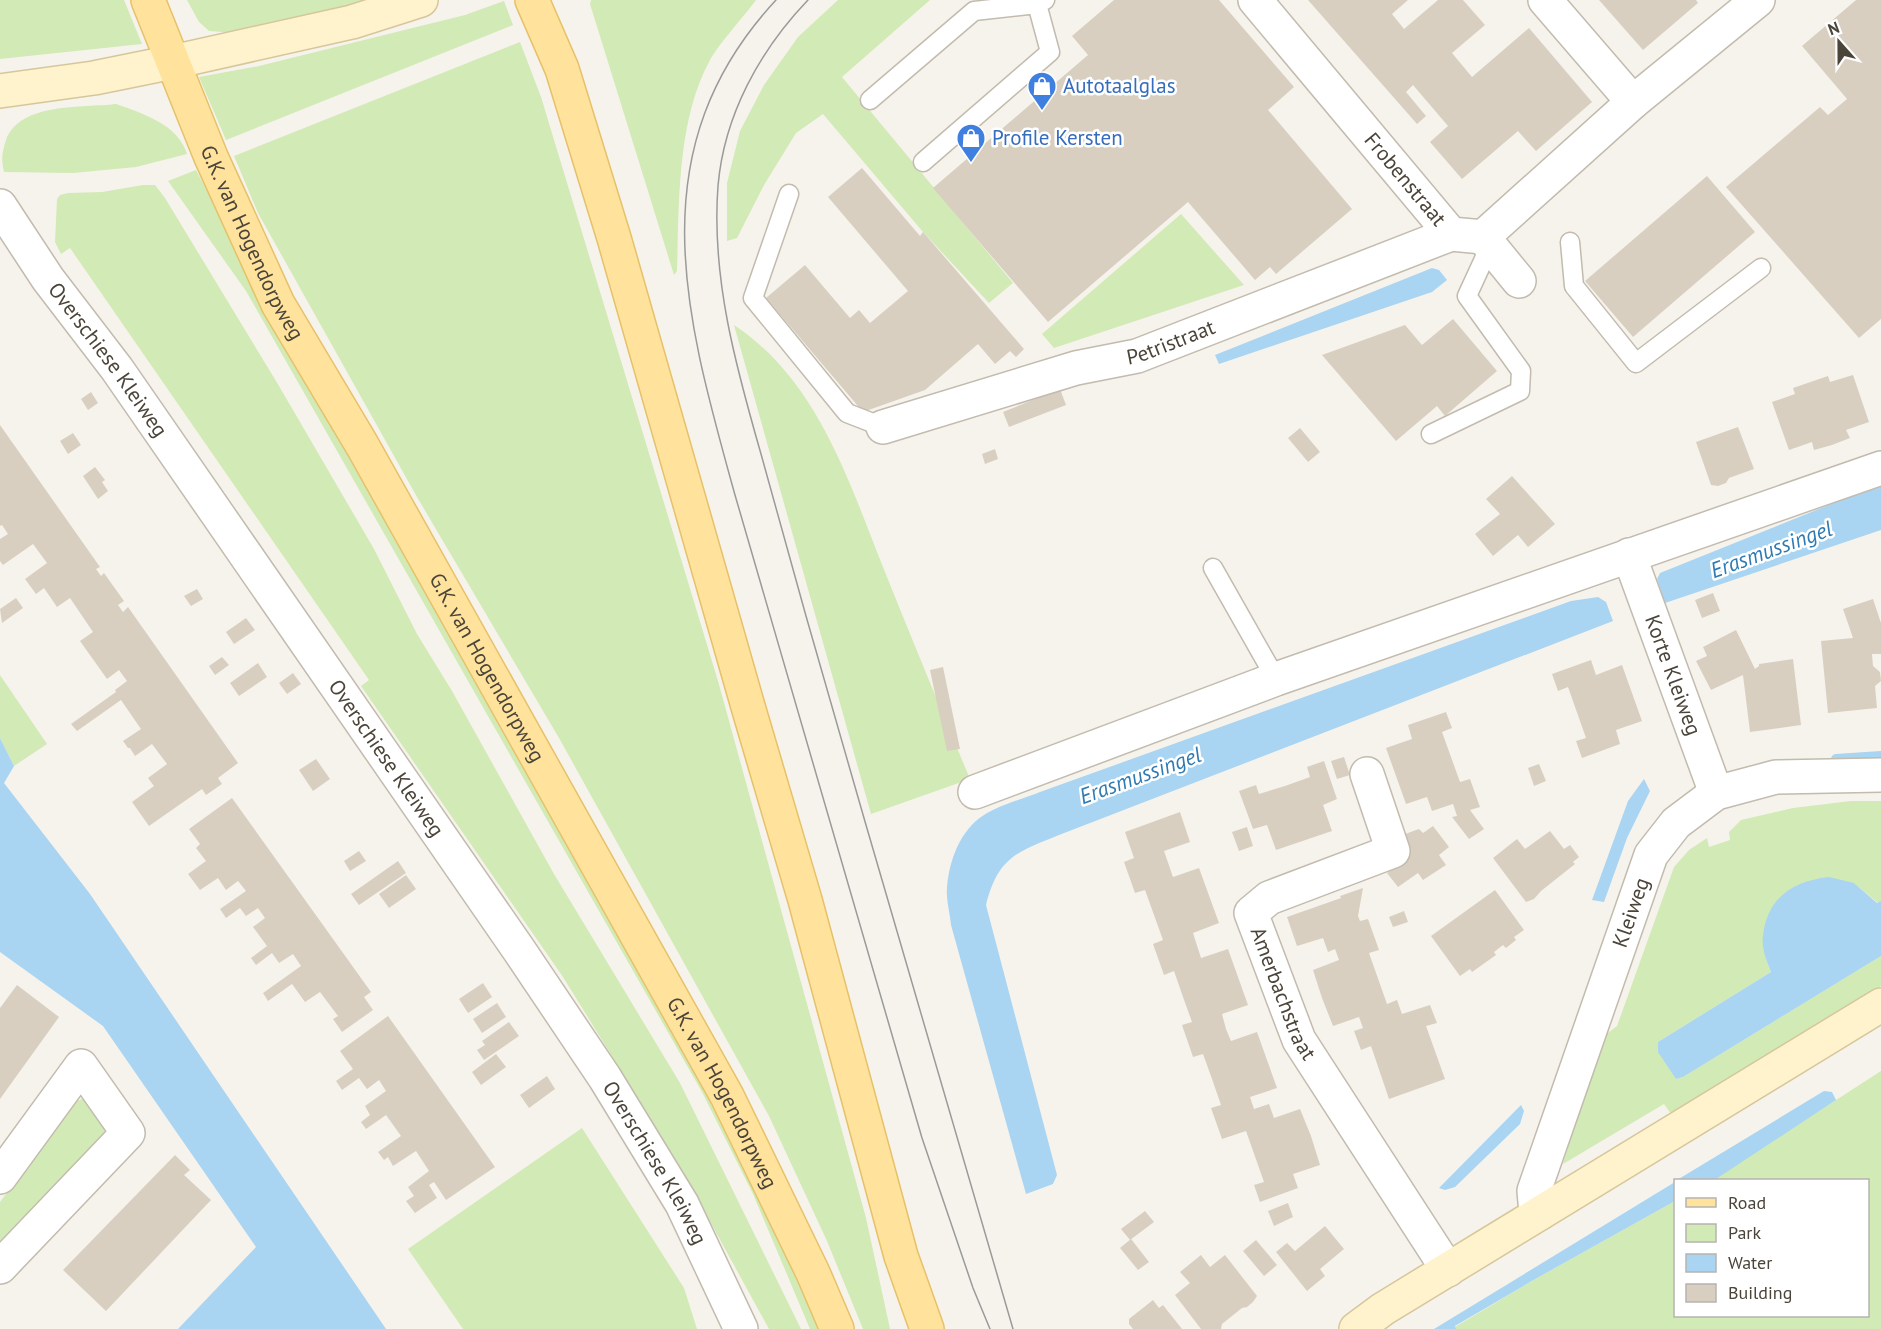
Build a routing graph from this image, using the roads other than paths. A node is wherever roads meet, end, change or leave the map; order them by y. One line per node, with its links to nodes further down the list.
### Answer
1 (148, 0): 8 (main road, G.K. van Hogendorpweg)
2 (421, 0): 8 (street)
3 (532, 0): 36 (main road)
4 (1255, 0): 15 (street, Frobenstraat)
5 (1545, 0): 11 (street)
6 (1758, 0): 11 (street)
7 (1041, 2): 10 (lane); 12 (lane)
8 (172, 62): 9 (street); 35 (main road, G.K. van Hogendorpweg)
9 (0, 91)
10 (870, 100)
11 (1633, 102): 15 (street)
12 (923, 162)
13 (789, 194): 19 (lane)
14 (0, 206): 34 (street, Overschiese Kleiweg)
15 (1475, 239): 18 (street); 19 (street, Petristraat); 20 (lane)
16 (1570, 242): 17 (lane)
17 (1761, 268)
18 (1519, 281)
19 (883, 427)
20 (1431, 434)
21 (1881, 468): 22 (street)
22 (1629, 555): 24 (street); 28 (street, Korte Kleiweg)
23 (1213, 568): 24 (lane)
24 (1275, 680): 27 (street)
25 (1367, 774): 33 (street, Amerbachstraat)
26 (1881, 775): 28 (street, Kleiweg)
27 (975, 792)
28 (1716, 793): 31 (street, Kleiweg)
29 (1881, 1005): 31 (street)
30 (0, 1177): 32 (street)
31 (1540, 1213): 33 (street)
32 (0, 1267)
33 (1448, 1270): 37 (street)
34 (738, 1328)
35 (837, 1329)
36 (927, 1329)
37 (1356, 1329)

